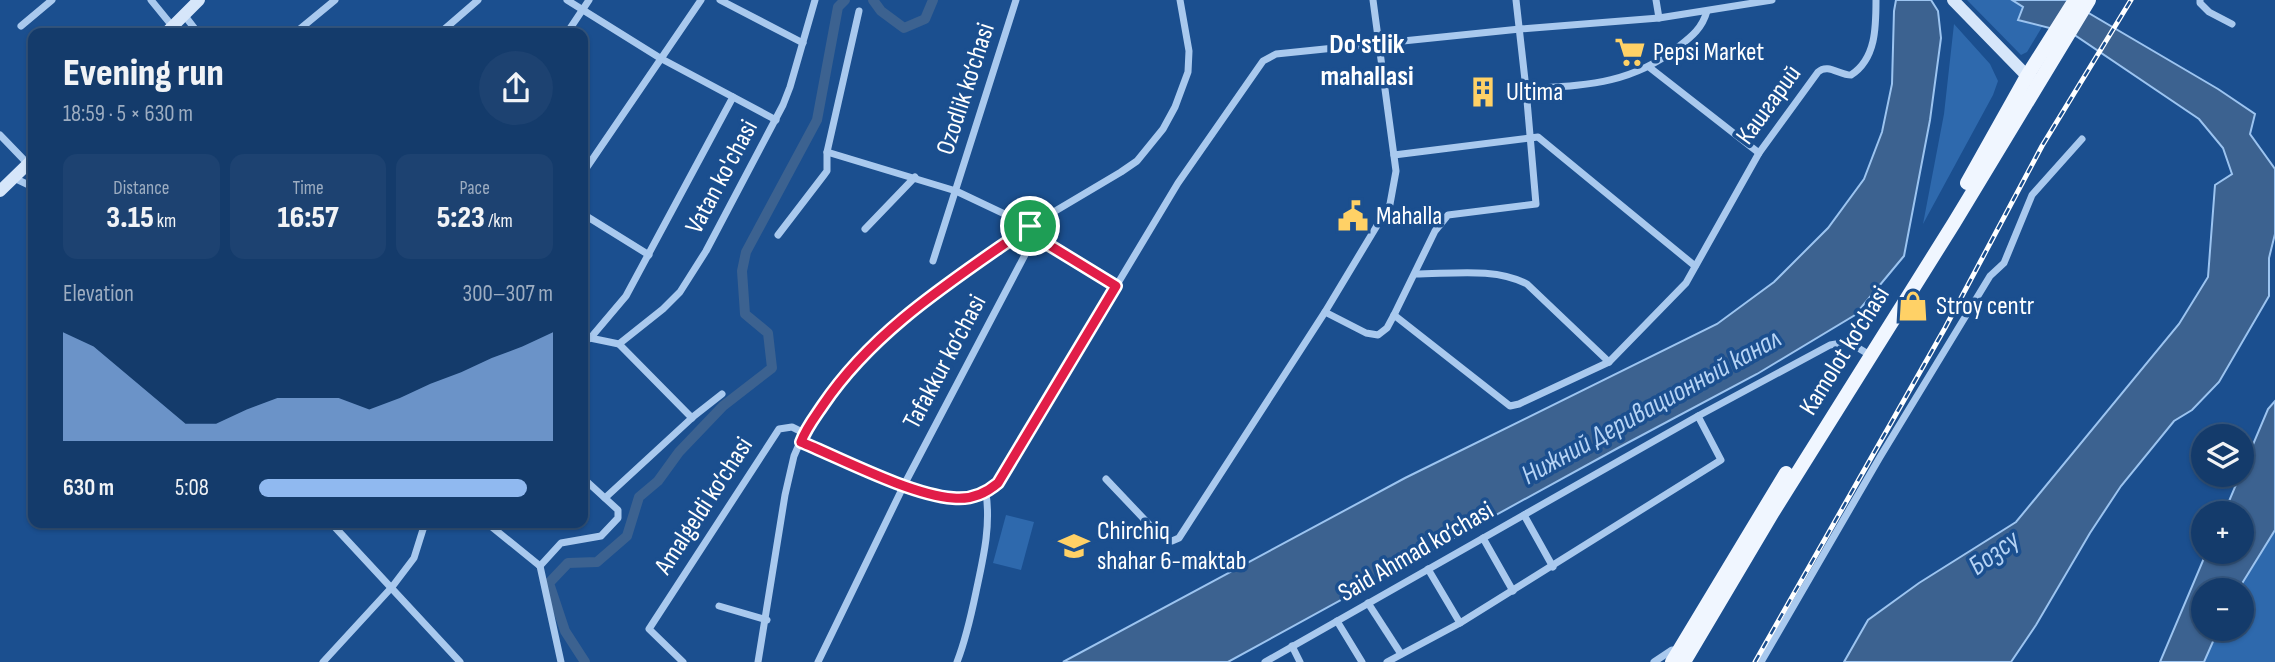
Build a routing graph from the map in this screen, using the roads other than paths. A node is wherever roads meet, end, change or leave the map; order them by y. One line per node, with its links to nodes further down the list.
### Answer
1 (52, 0): 28 (street)
2 (151, 0): 29 (street)
3 (199, 0): 25 (street)
4 (335, 0): 32 (street)
5 (478, 0): 33 (street)
6 (567, 0): 22 (street)
7 (589, 0): 22 (street)
8 (701, 0): 38 (street)
9 (720, 0): 36 (street)
10 (815, 0): 36 (street, Vatan ko'chasi)
11 (1016, 0): 58 (street, Ozodlik ko‘chasi)
12 (1180, 0): 61 (street)
13 (1373, 0): 37 (street)
14 (1516, 0): 35 (street)
15 (1657, 0): 26 (street)
16 (1772, 0): 24 (street)
17 (1876, 0): 49 (street, Кашгарий)
18 (1953, 0): 41 (street)
19 (2075, 0): 39 (main road)
20 (2089, 0): 39 (main road)
21 (2200, 0): 27 (street)
22 (582, 10): 34 (street); 38 (street)
23 (859, 11): 48 (street)
24 (1707, 11): 26 (street); 40 (street)
25 (185, 16): 30 (street); 31 (street)
26 (1659, 18): 35 (street)
27 (2232, 24)
28 (21, 26)
29 (169, 28)
30 (172, 28)
31 (194, 28)
32 (301, 28)
33 (446, 28)
34 (570, 28)
35 (1520, 29): 37 (street); 42 (street)
36 (803, 43): 44 (street, Vatan ko'chasi)
37 (1378, 44): 50 (street); 67 (street)
38 (660, 58): 43 (street); 53 (street)
39 (2043, 63): 41 (main road, Kamolot ko‘chasi)
40 (1650, 67): 42 (street); 49 (street)
41 (2032, 79): 72 (main road, Kamolot ko‘chasi)
42 (1526, 89): 46 (street)
43 (733, 97): 44 (street); 63 (street, Vatan ko'chasi)
44 (776, 120): 71 (street, Vatan ko'chasi)
45 (0, 135): 51 (street)
46 (1529, 138): 50 (street); 65 (street); 66 (street)
47 (2082, 139): 113 (street)
48 (827, 152): 54 (street); 62 (street)
49 (1759, 153): 65 (street, Кашгарий)
50 (1394, 155): 68 (street)
51 (28, 159)
52 (28, 165): 55 (street)
53 (588, 166)
54 (915, 177): 58 (street); 60 (street)
55 (14, 178): 56 (street); 57 (street)
56 (28, 185)
57 (0, 191)
58 (956, 191): 61 (street, Ozodlik ko‘chasi); 64 (street, Ozodlik ko‘chasi)
59 (588, 217): 63 (street)
60 (865, 229)
61 (1031, 230): 67 (street, Ozodlik ko‘chasi); 77 (street); 80 (street, Tafakkur ko‘chasi)
62 (778, 235)
63 (649, 255): 70 (street, Vatan ko'chasi)
64 (933, 261)
65 (1695, 266): 73 (street, Кашгарий)
66 (1415, 274): 69 (street); 73 (street)
67 (1116, 286): 81 (street)
68 (1325, 312): 69 (street); 78 (street)
69 (1394, 315): 73 (street, Кашгарий)
70 (590, 338): 71 (street)
71 (619, 344): 76 (street)
72 (1867, 353): 75 (street, Said Ahmad ko‘chasi); 100 (main road, Kamolot ko‘chasi)
73 (1609, 362)
74 (722, 394): 76 (street)
75 (1698, 416): 83 (street, Said Ahmad ko‘chasi); 89 (street)
76 (692, 418): 82 (street)
77 (802, 438): 80 (street); 95 (street); 104 (street, Amalgeldi ko‘chasi)
78 (1106, 479)
79 (588, 483): 82 (street)
80 (904, 485): 81 (street); 106 (street, Tafakkur ko‘chasi)
81 (986, 493): 107 (street)
82 (605, 498): 88 (street)
83 (1524, 515): 87 (street, Said Ahmad ko‘chasi); 89 (street)
84 (336, 528): 91 (street)
85 (423, 528): 91 (street)
86 (493, 528): 88 (street)
87 (1483, 538): 90 (street, Said Ahmad ko‘chasi); 92 (street)
88 (540, 566): 103 (street)
89 (1553, 566): 92 (street)
90 (1428, 569): 93 (street, Said Ahmad ko‘chasi); 97 (street)
91 (392, 587): 101 (street); 102 (street)
92 (1513, 591): 97 (street)
93 (1368, 603): 96 (street, Said Ahmad ko‘chasi); 99 (street)
94 (719, 606): 95 (street)
95 (767, 620): 105 (street)
96 (1337, 621): 98 (street, Said Ahmad ko‘chasi); 110 (street)
97 (1460, 623): 99 (street)
98 (1293, 646): 108 (street, Said Ahmad ko‘chasi); 109 (street)
99 (1401, 654): 111 (street)
100 (1678, 658): 112 (street)
101 (323, 662)
102 (460, 662)
103 (561, 662)
104 (683, 662)
105 (758, 662)
106 (818, 662)
107 (957, 662)
108 (1266, 662)
109 (1300, 662)
110 (1362, 662)
111 (1387, 662)
112 (1654, 662)
113 (1761, 662)

